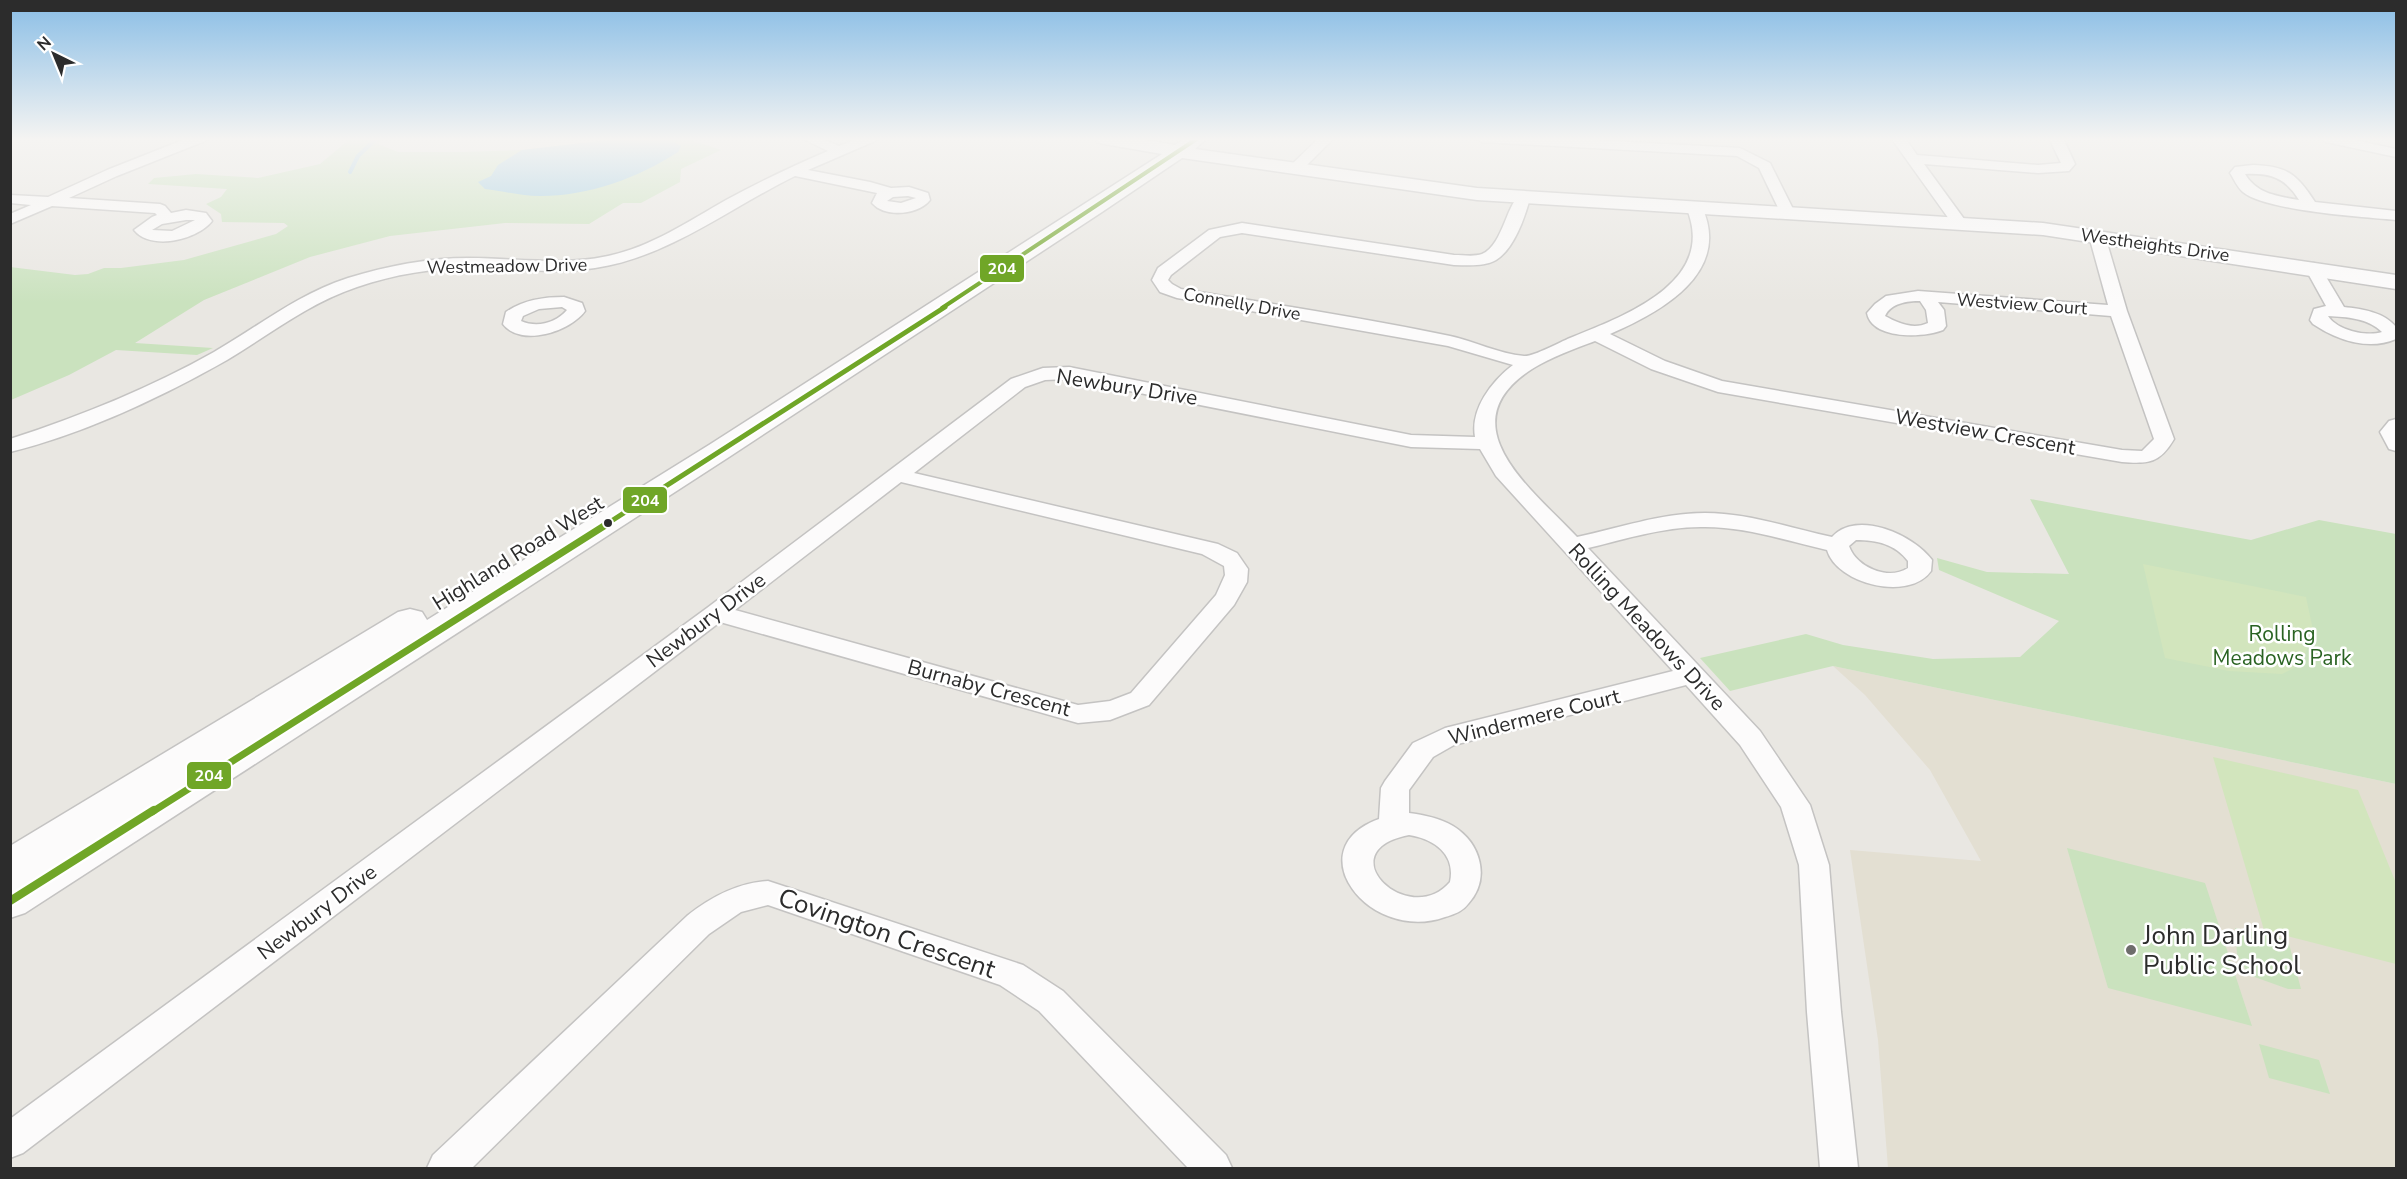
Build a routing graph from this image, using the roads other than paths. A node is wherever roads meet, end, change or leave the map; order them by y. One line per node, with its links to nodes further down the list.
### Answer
1 (69, 193): 10 (street)
2 (750, 193): 19 (street, Westmeadow Drive)
3 (1097, 193): 38 (main road, Highland Road West)
4 (1114, 193): 39 (main road, Highland Road West)
5 (1470, 193): 8 (main road, Westheights Drive)
6 (1777, 193): 13 (street)
7 (1938, 193): 17 (street)
8 (1523, 198): 12 (main road, Westheights Drive); 27 (street, Connelly Drive)
9 (10, 200): 10 (street)
10 (49, 202): 15 (street); 16 (street)
11 (2309, 204): 14 (street)
12 (1694, 207): 13 (main road, Westheights Drive); 26 (street)
13 (1786, 213): 17 (main road, Westheights Drive)
14 (2397, 216)
15 (167, 218)
16 (10, 220)
17 (1959, 223): 18 (main road, Westheights Drive)
18 (2097, 236): 20 (main road, Westheights Drive); 24 (street, Westview Crescent)
19 (581, 266): 23 (street); 31 (street, Westmeadow Drive)
20 (2313, 268): 21 (main road, Westheights Drive); 25 (street)
21 (2397, 282)
22 (1925, 296): 24 (street, Westview Court)
23 (564, 302)
24 (2118, 311): 26 (street, Westview Crescent)
25 (2338, 311)
26 (1596, 334): 27 (street)
27 (1528, 363): 29 (street)
28 (2397, 425): 30 (street)
29 (1486, 443): 32 (street, Newbury Drive); 33 (street, Rolling Meadows Drive)
30 (2397, 445)
31 (10, 446)
32 (897, 475): 35 (street, Newbury Drive); 35 (street, Burnaby Crescent)
33 (1571, 545): 34 (street); 36 (street, Rolling Meadows Drive)
34 (1837, 545)
35 (716, 613): 40 (street, Newbury Drive)
36 (1692, 675): 37 (street, Windermere Court); 43 (street, Rolling Meadows Drive)
37 (1394, 825)
38 (10, 867)
39 (10, 902)
40 (10, 1141)
41 (447, 1168): 42 (street, Covington Crescent)
42 (1213, 1168)
43 (1839, 1168)

